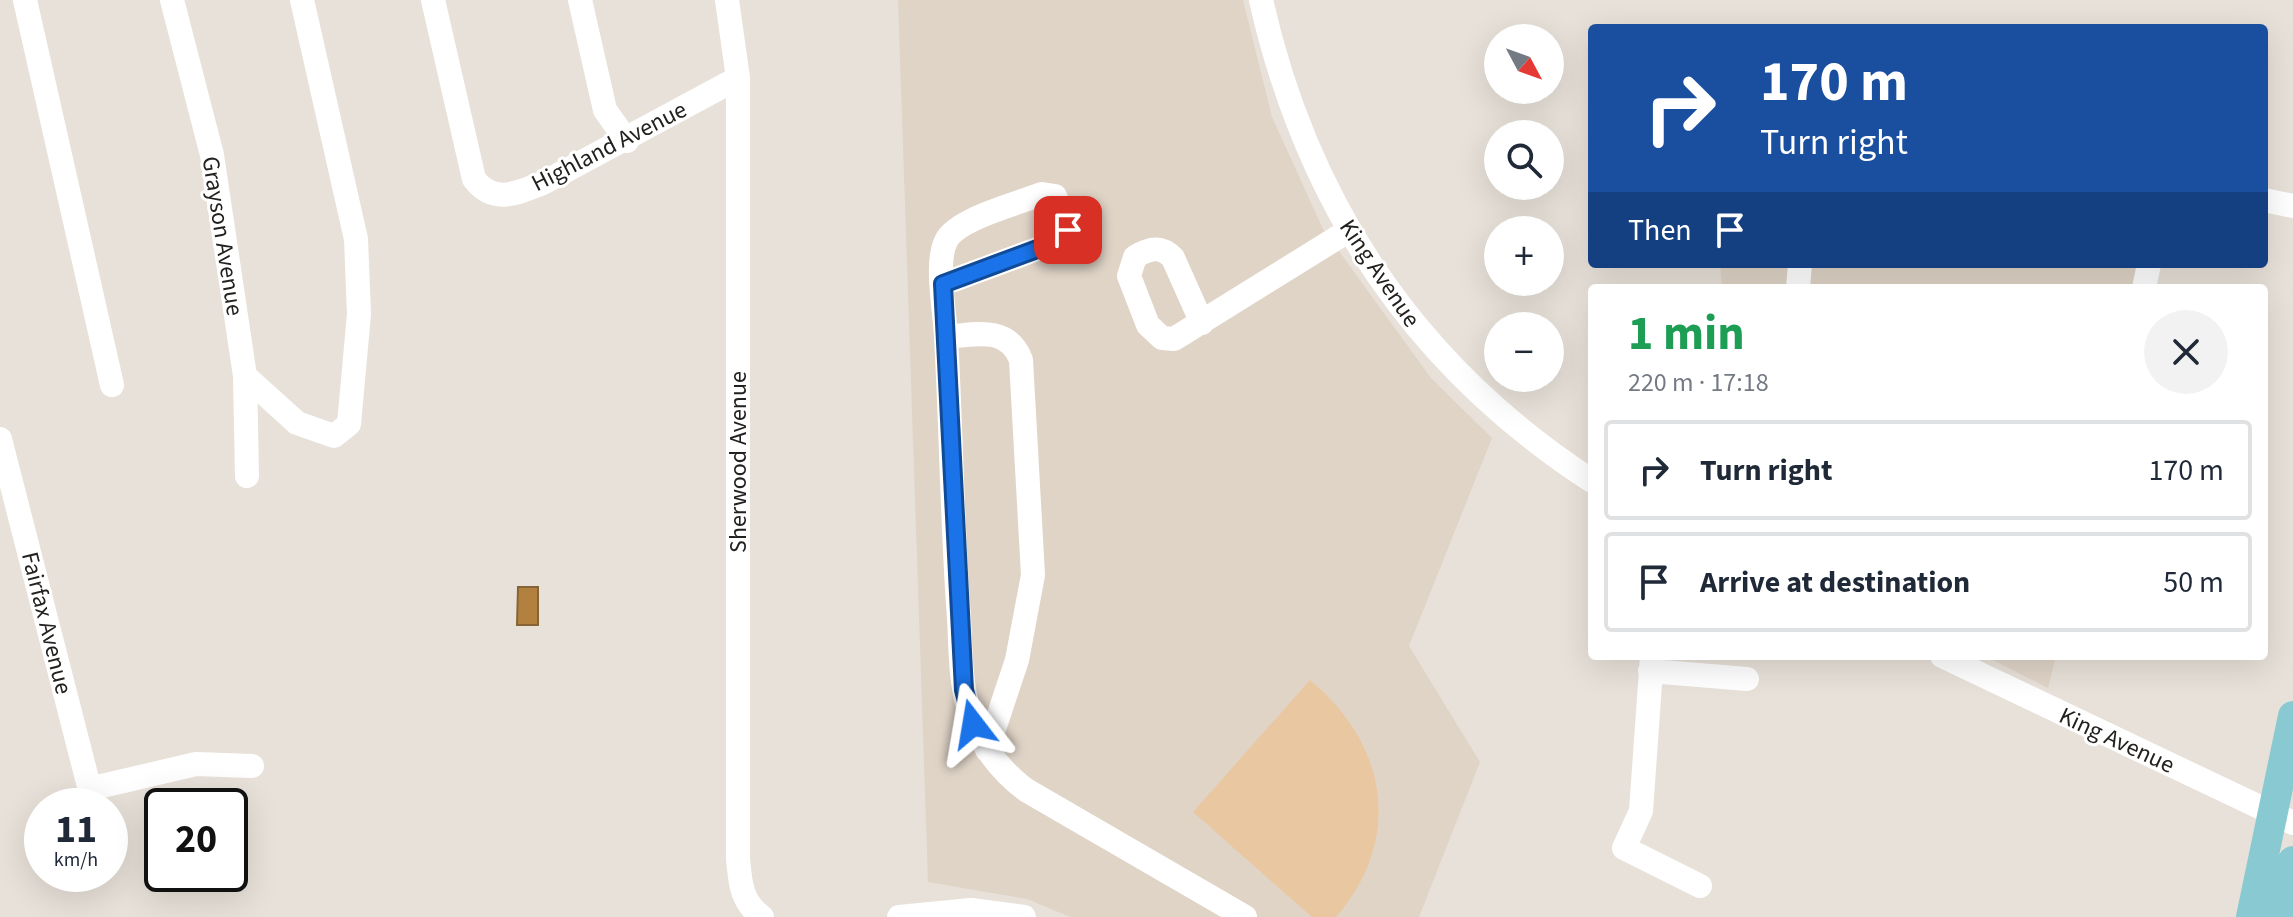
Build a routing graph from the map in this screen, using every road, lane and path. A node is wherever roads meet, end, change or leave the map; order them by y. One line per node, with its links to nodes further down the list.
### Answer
1 (25, 0): 17 (street)
2 (172, 0): 16 (street, Grayson Avenue)
3 (302, 0): 16 (street)
4 (433, 0): 9 (street, Highland Avenue)
5 (580, 0): 9 (street)
6 (727, 0): 8 (street, Sherwood Avenue)
7 (1261, 0): 12 (street, King Avenue)
8 (738, 78): 9 (street, Highland Avenue); 32 (street, Sherwood Avenue)
9 (627, 141)
10 (2268, 201): 11 (street)
11 (2293, 206)
12 (1348, 231): 14 (street); 20 (street, King Avenue)
13 (943, 284): 13 (street); 15 (street)
14 (1202, 323)
15 (946, 337): 25 (street); 25 (street)
16 (245, 376): 19 (street, Grayson Avenue)
17 (112, 385)
18 (0, 439): 27 (street, Fairfax Avenue)
19 (247, 476)
20 (1588, 478)
21 (1950, 660): 29 (street, King Avenue)
22 (1651, 664): 23 (street); 31 (street)
23 (1747, 679)
24 (2293, 716): 29 (main road)
25 (987, 750): 35 (street)
26 (252, 766): 28 (street)
27 (89, 788)
28 (120, 788)
29 (2283, 818): 36 (main road)
30 (2293, 861): 37 (main road)
31 (1700, 886)
32 (762, 917)
33 (899, 917): 34 (street)
34 (1024, 917)
35 (1245, 917)
36 (2251, 917)
37 (2281, 917)

